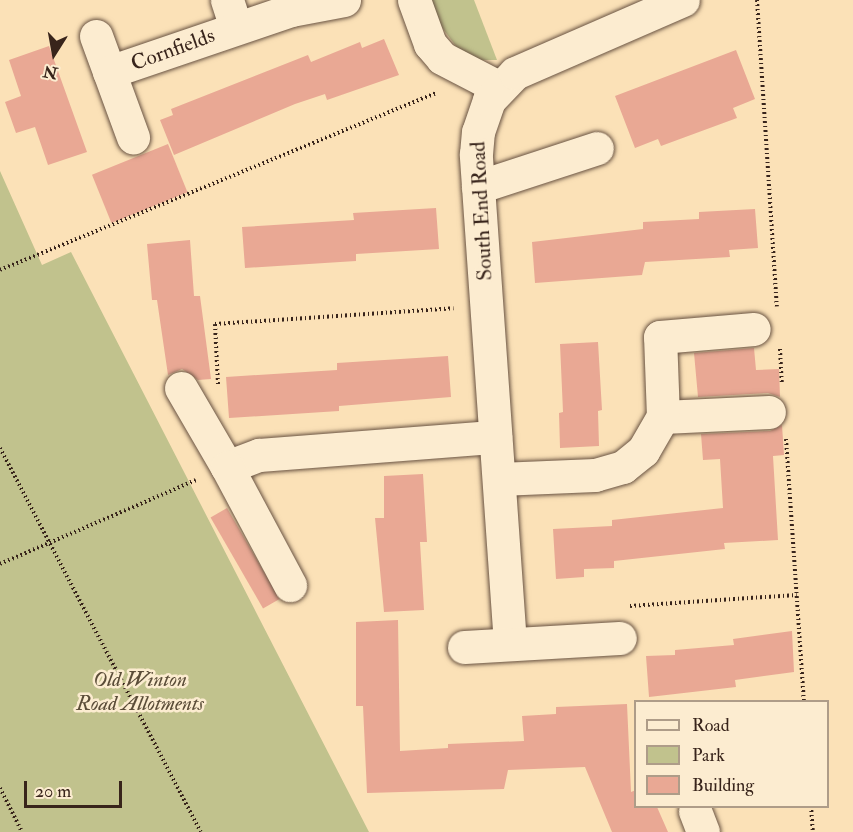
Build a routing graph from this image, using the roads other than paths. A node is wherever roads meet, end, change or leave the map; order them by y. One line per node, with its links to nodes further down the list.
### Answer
1 (344, 0): 4 (street, Cornfields)
2 (414, 0): 7 (street)
3 (683, 0): 7 (street, South End Road)
4 (231, 14): 6 (street, Cornfields)
5 (96, 36): 6 (street, Cornfields)
6 (109, 72): 8 (street, Cornfields)
7 (487, 82): 10 (street, South End Road)
8 (133, 137)
9 (597, 148): 10 (street)
10 (478, 187): 15 (street, South End Road)
11 (754, 329): 14 (street)
12 (181, 388): 16 (street)
13 (769, 412): 14 (street)
14 (663, 417): 17 (street)
15 (495, 436): 16 (street); 17 (street, South End Road)
16 (227, 467): 18 (street)
17 (498, 479): 20 (street, South End Road)
18 (290, 585)
19 (621, 638): 20 (street)
20 (510, 644): 21 (street)
21 (464, 647)

